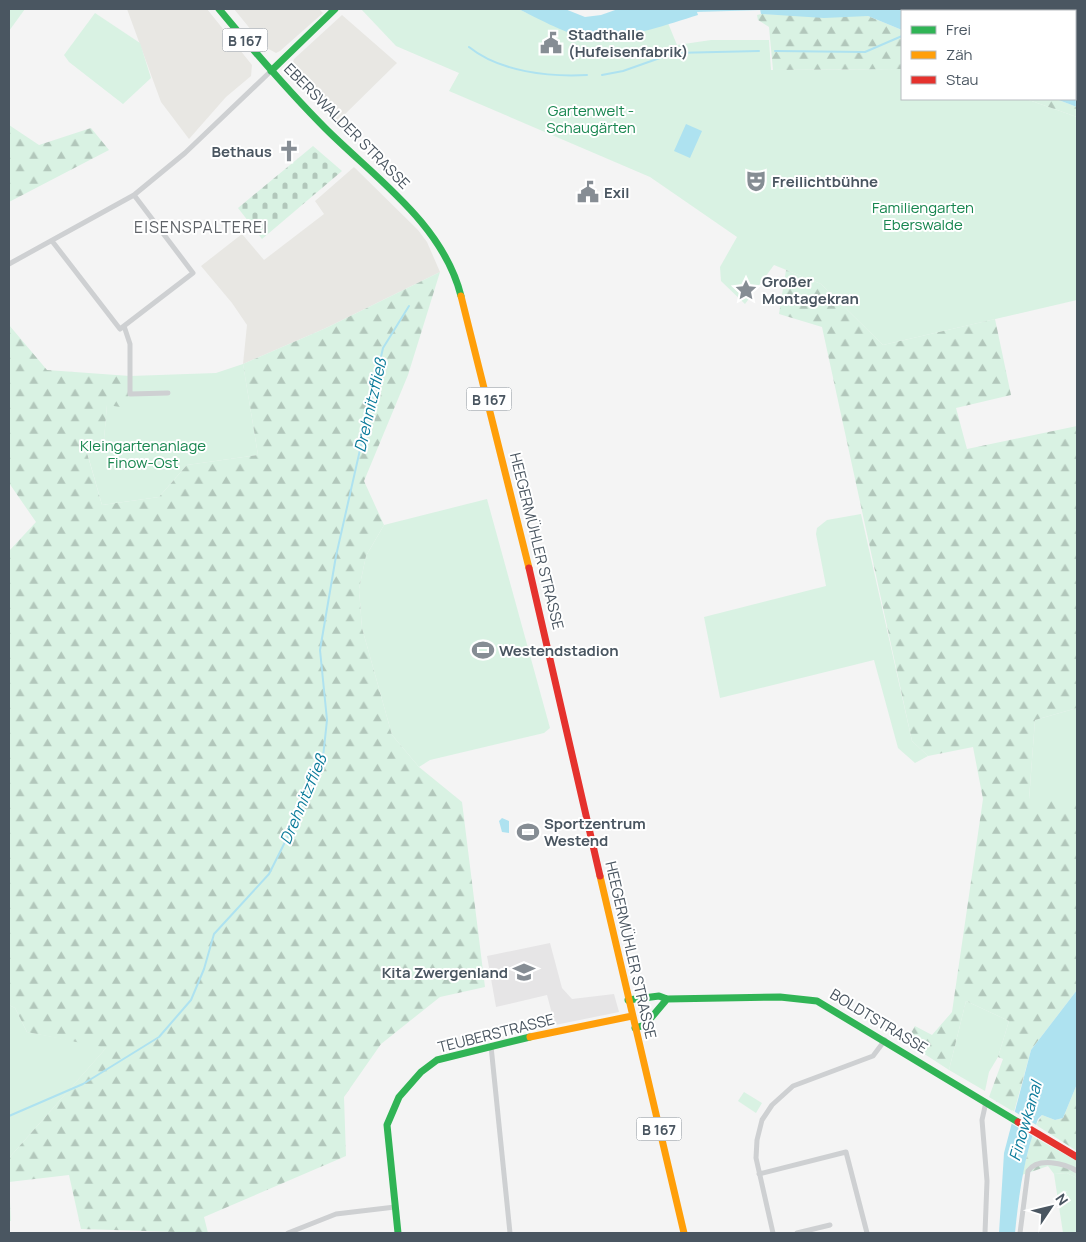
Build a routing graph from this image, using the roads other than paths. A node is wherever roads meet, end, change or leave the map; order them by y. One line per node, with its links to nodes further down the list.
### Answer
1 (219, 9): 3 (main road, EBERSWALDER STRASSE / B 167)
2 (335, 9): 3 (main road)
3 (271, 71): 4 (street); 7 (main road, EBERSWALDER STRASSE / B 167)
4 (134, 195): 5 (street); 8 (street)
5 (52, 241): 6 (street); 8 (street)
6 (9, 264)
7 (450, 266): 11 (main road, HEEGERMÜHLER STRASSE / B 167)
8 (122, 328): 9 (street)
9 (168, 393)
10 (667, 999): 11 (main road, BOLDTSTRASSE); 13 (main road); 14 (main road, BOLDTSTRASSE)
11 (628, 1000): 12 (main road, HEEGERMÜHLER STRASSE / B 167)
12 (632, 1016): 13 (main road, HEEGERMÜHLER STRASSE / B 167); 15 (main road, TEUBERSTRASSE)
13 (635, 1028): 25 (main road, HEEGERMÜHLER STRASSE / B 167)
14 (885, 1040): 16 (main road, BOLDTSTRASSE); 19 (street)
15 (491, 1046): 20 (main road, TEUBERSTRASSE); 24 (street)
16 (986, 1102): 17 (main road, BOLDTSTRASSE); 29 (street)
17 (1077, 1157)
18 (1077, 1170): 30 (street)
19 (759, 1174): 26 (street); 28 (street)
20 (395, 1207): 22 (street); 23 (main road, TEUBERSTRASSE)
21 (830, 1225): 27 (street)
22 (288, 1233)
23 (398, 1233)
24 (510, 1233)
25 (684, 1233)
26 (773, 1233)
27 (797, 1233)
28 (867, 1233)
29 (985, 1233)
30 (1020, 1233)

